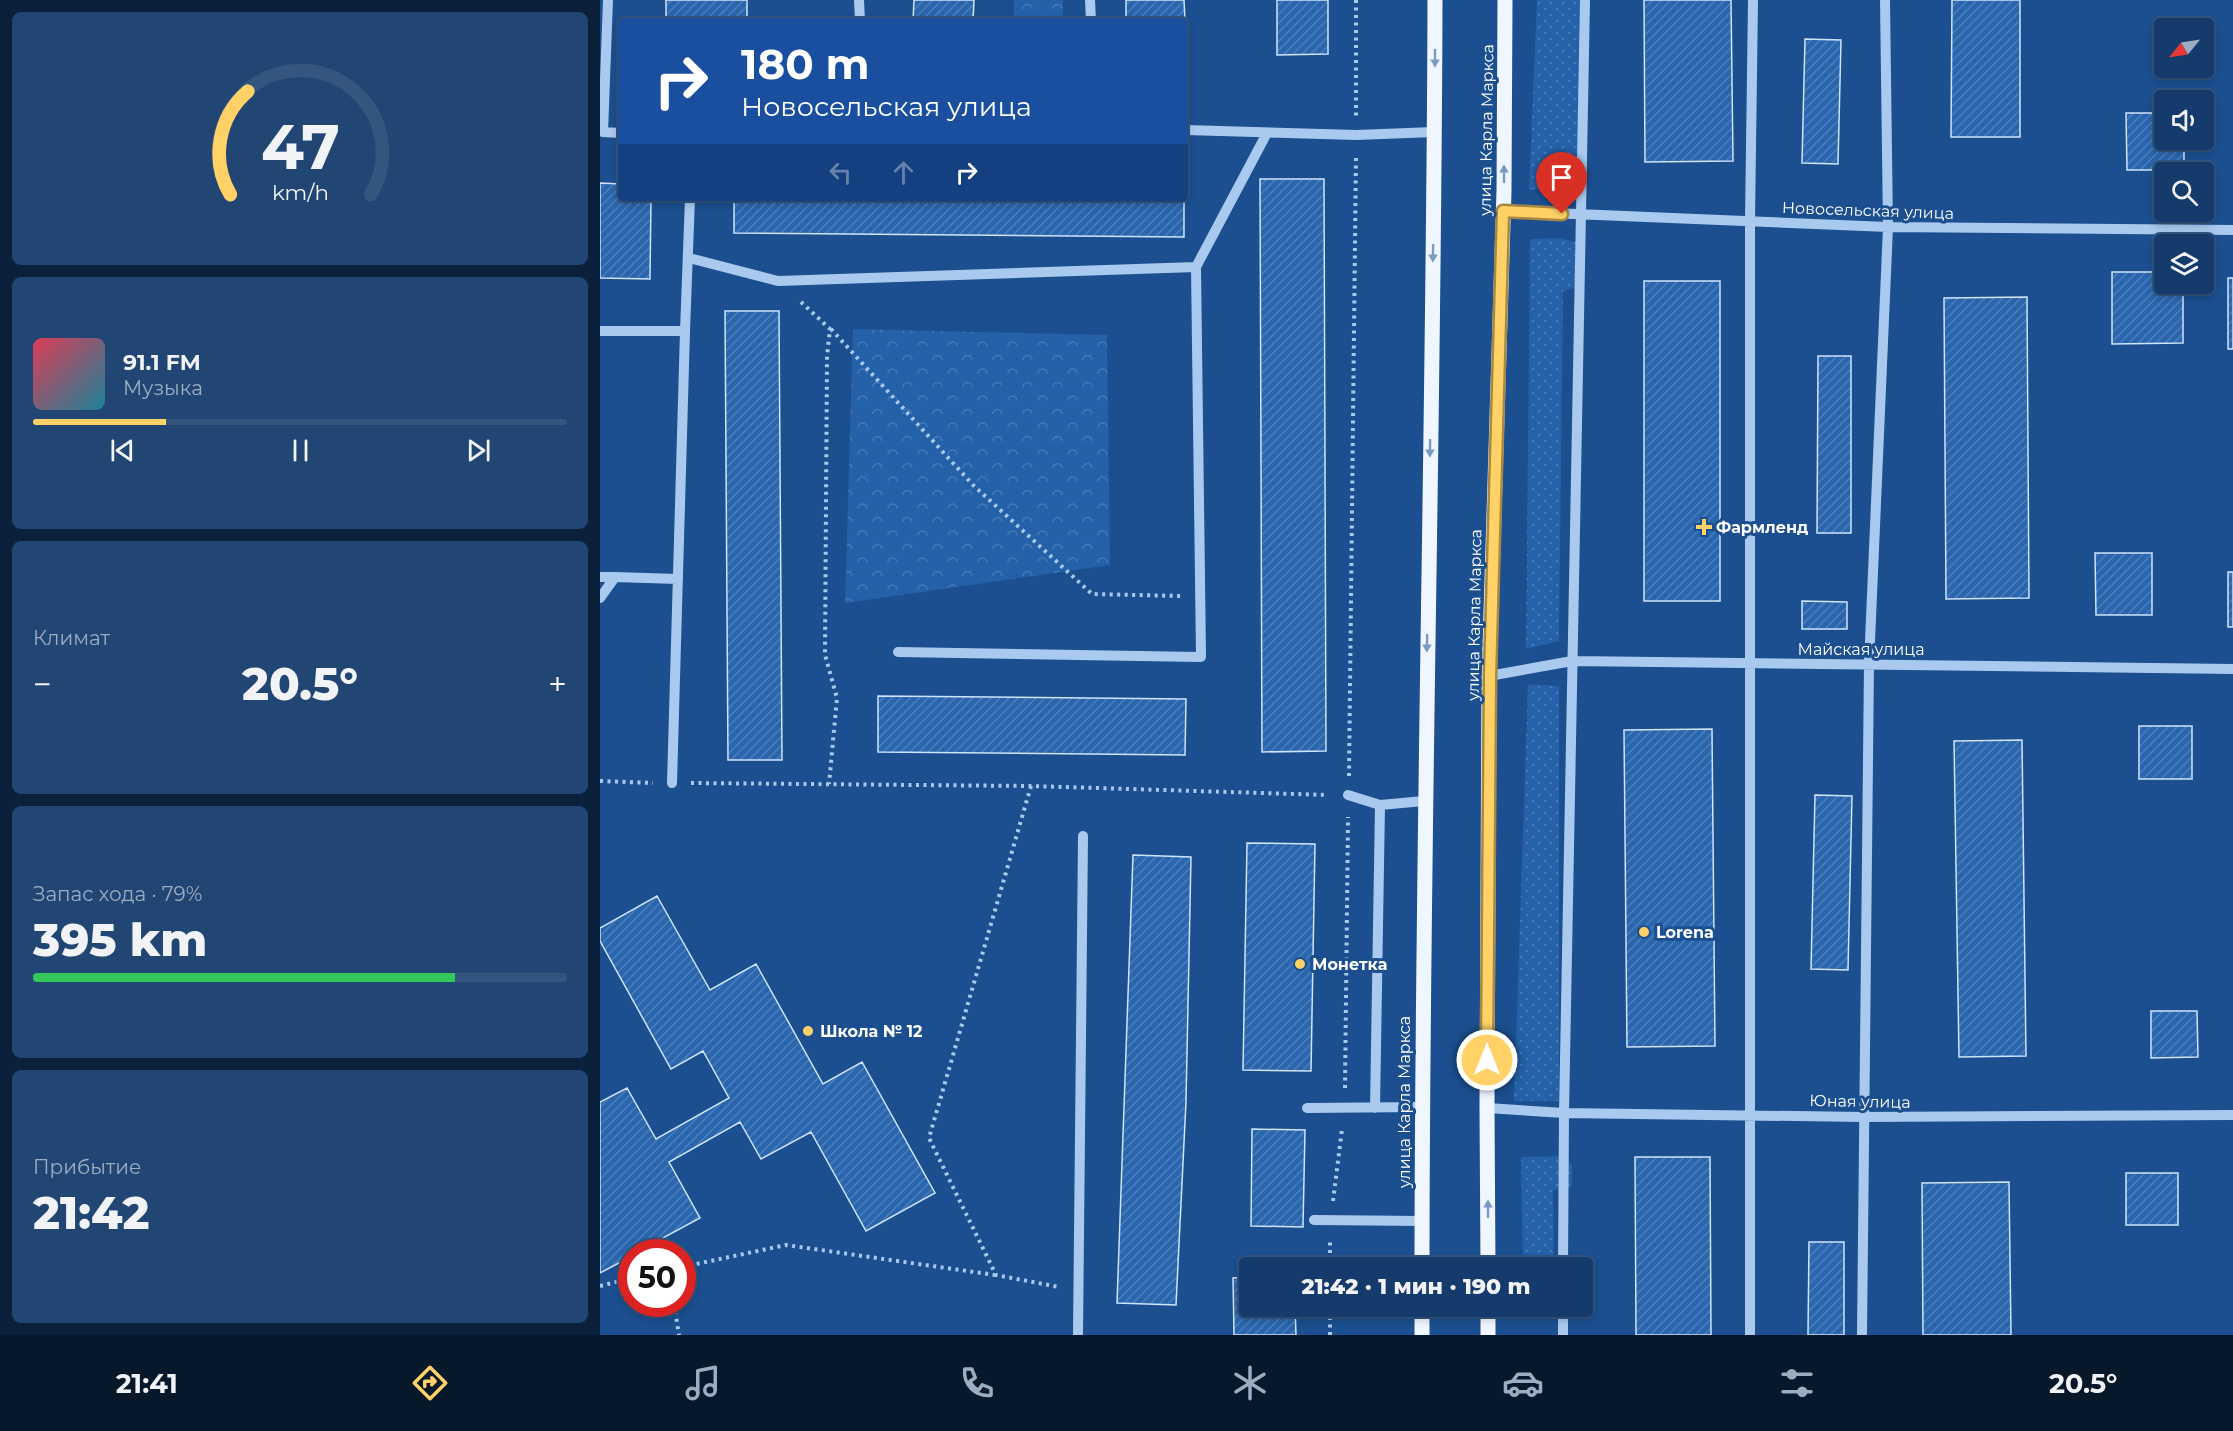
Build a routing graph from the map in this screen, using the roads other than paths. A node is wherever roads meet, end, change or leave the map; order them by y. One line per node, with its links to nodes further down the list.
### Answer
1 (608, 0): 13 (street)
2 (859, 0): 9 (street)
3 (1090, 0): 10 (street)
4 (1435, 0): 12 (main road, улица Карла Маркса, one-way to 12)
5 (1505, 0): 16 (main road, улица Карла Маркса, one-way to 5)
6 (1585, 0): 17 (street)
7 (1753, 0): 18 (street)
8 (1885, 0): 19 (street)
9 (860, 18)
10 (1090, 18)
11 (1188, 130): 14 (street)
12 (1434, 132): 14 (street); 37 (main road, улица Карла Маркса, one-way to 37)
13 (618, 133)
14 (1267, 133): 22 (street)
15 (690, 201): 21 (street)
16 (1503, 211): 17 (street, Новосельская улица); 34 (main road, улица Карла Маркса)
17 (1582, 215): 18 (street, Новосельская улица); 30 (street)
18 (1750, 220): 19 (street, Новосельская улица); 31 (street)
19 (1888, 227): 20 (street, Новосельская улица); 32 (street)
20 (2233, 230)
21 (688, 258): 22 (street); 24 (street)
22 (1196, 267): 29 (street)
23 (600, 331): 24 (street)
24 (685, 331): 27 (street)
25 (600, 577): 26 (street)
26 (615, 577): 27 (street); 28 (street)
27 (678, 579): 35 (street)
28 (600, 598)
29 (898, 652)
30 (1572, 661): 31 (street, Майская улица); 34 (street, Майская улица); 44 (street)
31 (1750, 664): 32 (street, Майская улица); 45 (street)
32 (1869, 664): 33 (street, Майская улица); 47 (street)
33 (2233, 669)
34 (1490, 676): 43 (main road, улица Карла Маркса)
35 (672, 783)
36 (1348, 795): 38 (street)
37 (1424, 801): 38 (street); 40 (main road, улица Карла Маркса)
38 (1380, 805): 42 (street)
39 (1083, 836): 56 (street)
40 (1421, 1107): 42 (street); 49 (main road, улица Карла Маркса)
41 (1307, 1108): 42 (street)
42 (1375, 1108)
43 (1487, 1108): 44 (street, Юная улица); 51 (main road, улица Карла Маркса, one-way to 43)
44 (1564, 1113): 45 (street, Юная улица); 52 (street)
45 (1750, 1115): 47 (street, Юная улица); 60 (street)
46 (2233, 1115): 47 (street, Юная улица)
47 (1863, 1117): 61 (street)
48 (1314, 1220): 49 (street)
49 (1422, 1221): 50 (main road, улица Карла Маркса)
50 (1422, 1257)
51 (1488, 1257)
52 (1563, 1257)
53 (1422, 1317): 57 (main road)
54 (1488, 1317): 58 (main road)
55 (1563, 1317): 59 (street)
56 (1078, 1335)
57 (1422, 1335)
58 (1488, 1335)
59 (1563, 1335)
60 (1750, 1335)
61 (1862, 1335)

